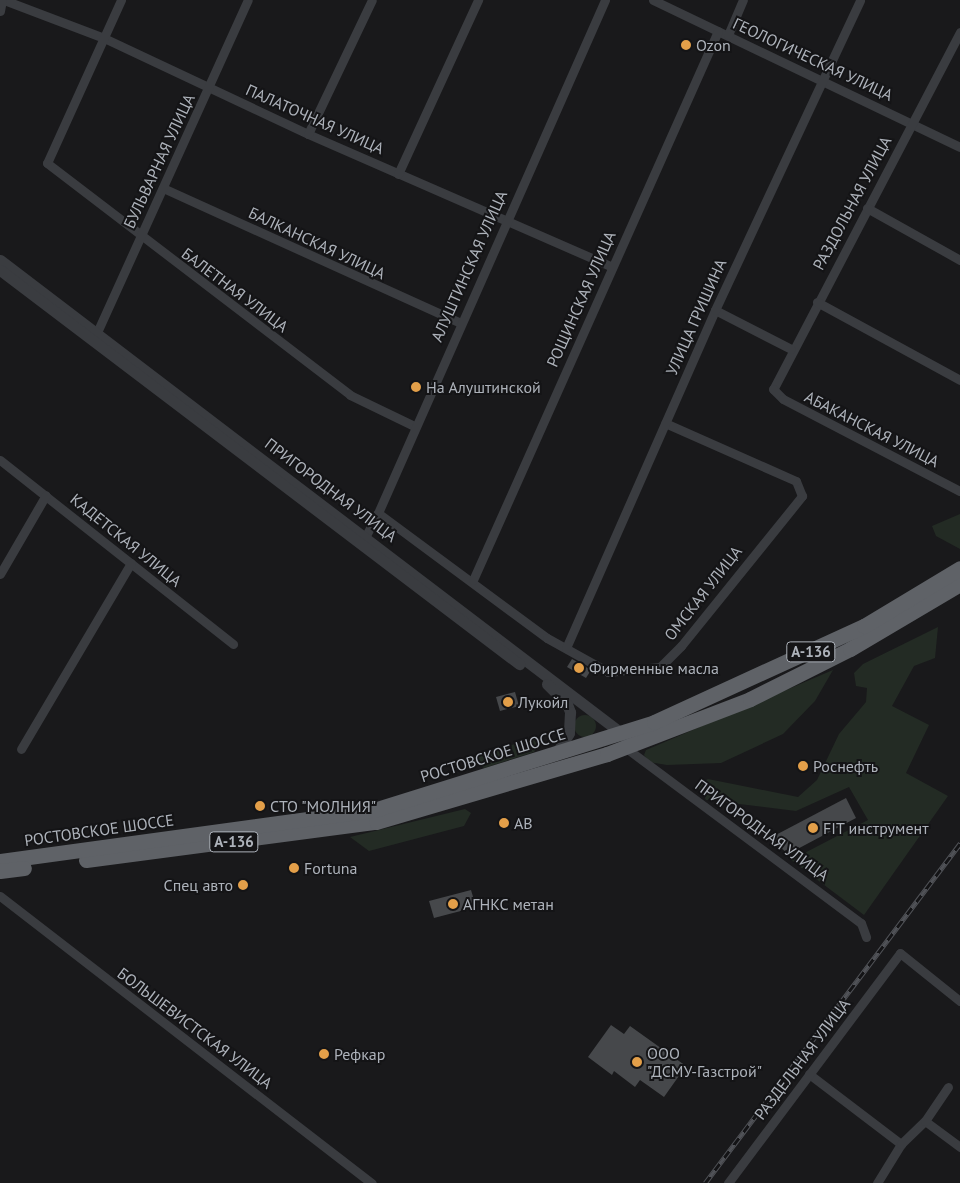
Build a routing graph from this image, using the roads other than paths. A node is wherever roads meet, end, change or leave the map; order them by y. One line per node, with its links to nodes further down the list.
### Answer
1 (3, 0): 10 (street); 14 (street, ПАЛАТОЧНАЯ УЛИЦА)
2 (121, 0): 14 (street)
3 (248, 0): 16 (street, БУЛЬВАРНАЯ УЛИЦА)
4 (372, 0): 18 (street)
5 (478, 0): 20 (street)
6 (605, 0): 23 (street, АЛУШТИНСКАЯ УЛИЦА)
7 (653, 0): 11 (street, ГЕОЛОГИЧЕСКАЯ УЛИЦА)
8 (743, 0): 13 (street)
9 (860, 0): 15 (street, УЛИЦА ГРИШИНА)
10 (0, 11)
11 (718, 31): 13 (street, ГЕОЛОГИЧЕСКАЯ УЛИЦА); 27 (street, РОЩИНСКАЯ УЛИЦА)
12 (960, 32): 17 (street, РАЗДОЛЬНАЯ УЛИЦА)
13 (728, 36): 15 (street, ГЕОЛОГИЧЕСКАЯ УЛИЦА)
14 (104, 38): 16 (street, ПАЛАТОЧНАЯ УЛИЦА); 24 (street, БАЛЕТНАЯ УЛИЦА)
15 (820, 80): 17 (street, ГЕОЛОГИЧЕСКАЯ УЛИЦА); 30 (street, УЛИЦА ГРИШИНА)
16 (209, 88): 18 (street, ПАЛАТОЧНАЯ УЛИЦА); 21 (street, БУЛЬВАРНАЯ УЛИЦА)
17 (912, 123): 19 (street, ГЕОЛОГИЧЕСКАЯ УЛИЦА); 22 (street, РАЗДОЛЬНАЯ УЛИЦА)
18 (308, 134): 20 (street, ПАЛАТОЧНАЯ УЛИЦА)
19 (960, 147)
20 (398, 174): 23 (street, ПАЛАТОЧНАЯ УЛИЦА)
21 (163, 188): 24 (street, БУЛЬВАРНАЯ УЛИЦА); 31 (street, БАЛКАНСКАЯ УЛИЦА)
22 (867, 208): 26 (street); 29 (street, РАЗДОЛЬНАЯ УЛИЦА)
23 (506, 221): 27 (street, ПАЛАТОЧНАЯ УЛИЦА); 31 (street, АЛУШТИНСКАЯ УЛИЦА)
24 (140, 237): 32 (street, БУЛЬВАРНАЯ УЛИЦА); 37 (street, БАЛЕТНАЯ УЛИЦА)
25 (0, 260): 32 (street, ПРИГОРОДНАЯ УЛИЦА)
26 (960, 260)
27 (612, 268): 46 (street, РОЩИНСКАЯ УЛИЦА)
28 (0, 270): 32 (street, ПРИГОРОДНАЯ УЛИЦА)
29 (817, 302): 33 (street, РАЗДОЛЬНАЯ УЛИЦА); 34 (street)
30 (715, 310): 33 (street); 36 (street, УЛИЦА ГРИШИНА)
31 (460, 323): 37 (street, АЛУШТИНСКАЯ УЛИЦА)
32 (95, 338): 42 (street, ПРИГОРОДНАЯ УЛИЦА)
33 (791, 349): 35 (street, РАЗДОЛЬНАЯ УЛИЦА)
34 (960, 380)
35 (773, 389): 39 (street, АБАКАНСКАЯ УЛИЦА)
36 (665, 423): 49 (street, УЛИЦА ГРИШИНА); 50 (street, ОМСКАЯ УЛИЦА)
37 (414, 426): 41 (street, АЛУШТИНСКАЯ УЛИЦА)
38 (0, 460): 40 (street, КАДЕТСКАЯ УЛИЦА)
39 (960, 491)
40 (46, 495): 43 (street, КАДЕТСКАЯ УЛИЦА); 45 (street)
41 (378, 513): 42 (street, АЛУШТИНСКАЯ УЛИЦА); 46 (street, ПРИГОРОДНАЯ УЛИЦА)
42 (364, 540): 51 (street, ПРИГОРОДНАЯ УЛИЦА); 52 (street, ПРИГОРОДНАЯ УЛИЦА)
43 (131, 563): 48 (street, КАДЕТСКАЯ УЛИЦА); 53 (street)
44 (960, 568): 52 (highway, РОСТОВСКОЕ ШОССЕ / А-136)
45 (0, 574)
46 (473, 580): 49 (street, ПРИГОРОДНАЯ УЛИЦА)
47 (960, 584): 52 (highway, РОСТОВСКОЕ ШОССЕ / А-136)
48 (233, 644)
49 (566, 648): 50 (street, ПРИГОРОДНАЯ УЛИЦА)
50 (608, 672)
51 (547, 684): 52 (street, ПРИГОРОДНАЯ УЛИЦА); 54 (street)
52 (626, 743): 54 (highway, РОСТОВСКОЕ ШОССЕ / А-136); 56 (highway, РОСТОВСКОЕ ШОССЕ / А-136); 58 (street, ПРИГОРОДНАЯ УЛИЦА)
53 (21, 749)
54 (555, 754): 55 (highway, РОСТОВСКОЕ ШОССЕ / А-136)
55 (0, 861)
56 (0, 871)
57 (0, 896): 65 (street, БОЛЬШЕВИСТСКАЯ УЛИЦА)
58 (866, 937)
59 (960, 1001): 60 (street, РАЗДЕЛЬНАЯ УЛИЦА)
60 (809, 1074): 63 (street); 66 (street, РАЗДЕЛЬНАЯ УЛИЦА)
61 (948, 1087): 62 (street)
62 (924, 1121): 63 (street); 64 (street)
63 (901, 1144): 67 (street)
64 (960, 1147)
65 (372, 1183)
66 (728, 1183)
67 (877, 1183)

